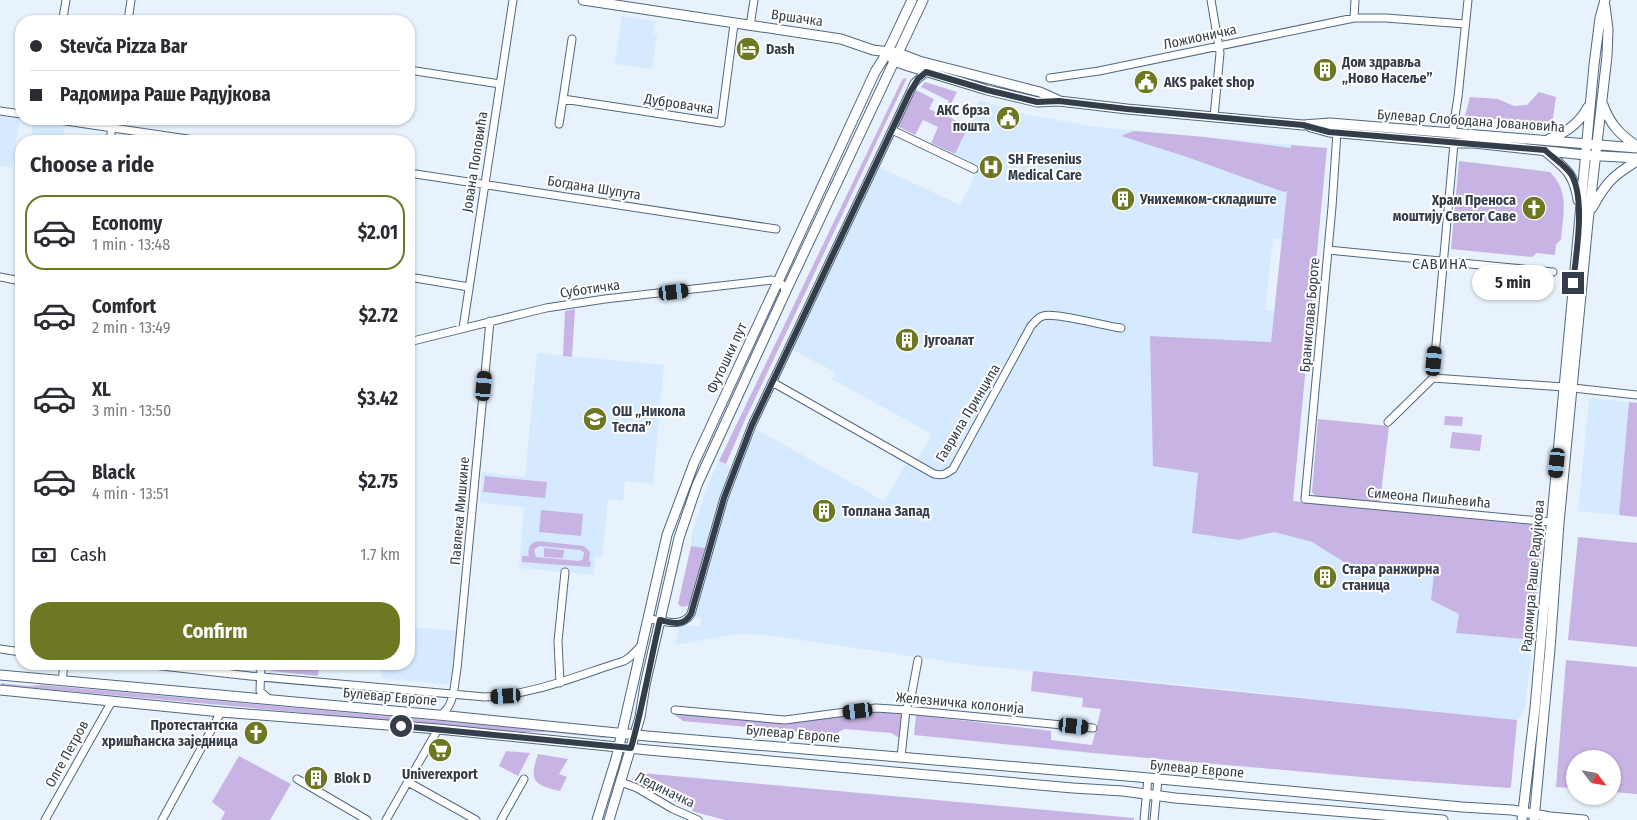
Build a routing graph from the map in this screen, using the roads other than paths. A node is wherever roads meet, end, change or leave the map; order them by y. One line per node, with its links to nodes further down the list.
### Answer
1 (66, 0): 13 (street)
2 (131, 0): 14 (street)
3 (513, 0): 26 (street, Јована Поповића)
4 (583, 0): 12 (main road, Вршачка)
5 (754, 0): 18 (street)
6 (912, 0): 21 (main road, Футошки пут)
7 (923, 0): 22 (main road, Футошки пут)
8 (1211, 0): 20 (street)
9 (1355, 0): 15 (street)
10 (1468, 0): 17 (street)
11 (1605, 2): 29 (main road, Радомира Раше Радујкова); 30 (main road, Радомира Раше Радујкова)
12 (631, 4): 16 (main road, Вршачка)
13 (64, 15)
14 (129, 15)
15 (1354, 18): 17 (street, Ложионичка); 20 (street, Ложионичка)
16 (734, 24): 18 (main road, Вршачка); 27 (street, Дубровачка)
17 (1465, 24): 43 (street)
18 (750, 26): 21 (main road, Вршачка)
19 (572, 39): 27 (street)
20 (1219, 46): 25 (street, Ложионичка); 33 (street)
21 (886, 53): 22 (main road, Булевар Слободана Јовановића); 63 (main road, Футошки пут)
22 (896, 57): 24 (main road, Булевар Слободана Јовановића); 28 (main road, Булевар Слободана Јовановића); 65 (main road, Футошки пут)
23 (415, 71): 26 (street)
24 (926, 72): 28 (main road, Булевар Слободана Јовановића); 39 (street)
25 (1050, 78)
26 (500, 84): 54 (street, Јована Поповића)
27 (563, 99): 34 (street)
28 (1059, 101): 33 (main road, Булевар Слободана Јовановића)
29 (1590, 103): 44 (main road); 45 (main road, Радомира Раше Радујкова)
30 (1602, 103): 46 (main road, Радомира Раше Радујкова); 47 (main road)
31 (0, 111): 32 (street)
32 (15, 113)
33 (1214, 117): 37 (main road, Булевар Слободана Јовановића)
34 (559, 124)
35 (92, 125): 38 (street)
36 (112, 125): 38 (street)
37 (1303, 125): 40 (main road, Булевар Слободана Јовановића); 43 (main road, Булевар Слободана Јовановића)
38 (112, 128): 41 (street); 42 (street)
39 (892, 130): 52 (street); 71 (street)
40 (1337, 132): 43 (main road, Булевар Слободана Јовановића); 57 (street, Бранислава Бороте)
41 (111, 135)
42 (160, 135)
43 (1453, 138): 44 (main road, Булевар Слободана Јовановића); 48 (main road, Булевар Слободана Јовановића); 58 (street)
44 (1544, 140): 45 (main road, Булевар Слободана Јовановића)
45 (1586, 143): 46 (main road, Булевар Слободана Јовановића); 49 (main road, Радомира Раше Радујкова)
46 (1597, 144): 47 (main road, Булевар Слободана Јовановића); 50 (main road, Радомира Раше Радујкова)
47 (1637, 147)
48 (1545, 150): 49 (main road, Булевар Слободана Јовановића); 55 (main road)
49 (1585, 155): 50 (main road, Булевар Слободана Јовановића); 55 (main road, Радомира Раше Радујкова)
50 (1596, 155): 51 (main road, Булевар Слободана Јовановића); 55 (main road, Радомира Раше Радујкова)
51 (1637, 160): 55 (main road)
52 (974, 169)
53 (415, 174): 54 (street, Богдана Шупута)
54 (484, 184): 56 (street, Богдана Шупута); 64 (street, Јована Поповића)
55 (1584, 217): 72 (main road, Радомира Раше Радујкова)
56 (776, 229)
57 (1328, 250): 58 (street); 75 (street, Бранислава Бороте)
58 (1442, 262): 59 (street); 70 (street)
59 (1553, 272)
60 (0, 277): 62 (street)
61 (415, 278): 64 (street)
62 (15, 280)
63 (778, 281): 65 (street); 66 (street, Суботичка); 78 (main road, Футошки пут)
64 (469, 287): 67 (street, Јована Поповића)
65 (784, 293): 79 (main road, Футошки пут)
66 (490, 322): 67 (street, Суботичка); 95 (street, Павлека Мишкине)
67 (463, 328): 69 (street, Суботичка)
68 (1121, 328): 71 (street, Гаврила Принципа)
69 (415, 340)
70 (1433, 378): 72 (street); 74 (street)
71 (772, 382): 79 (street)
72 (1568, 388): 73 (street); 76 (main road, Радомира Раше Радујкова); 121 (main road, Радомира Раше Радујкова)
73 (1637, 394)
74 (1388, 422)
75 (1305, 499): 76 (street, Симеона Пишћевића)
76 (1551, 522): 120 (main road, Радомира Раше Радујкова)
77 (565, 572): 92 (street)
78 (648, 619): 79 (street); 80 (main road, Футошки пут)
79 (660, 620): 108 (main road, Футошки пут)
80 (641, 646): 84 (street); 88 (main road, Футошки пут)
81 (0, 649): 82 (street)
82 (15, 651)
83 (918, 660): 101 (street)
84 (624, 661): 88 (street); 92 (street, Булевар Европе)
85 (63, 670): 91 (street)
86 (204, 670): 90 (street, Булевар Европе)
87 (261, 670): 90 (street)
88 (636, 672): 107 (main road, Футошки пут)
89 (0, 675): 91 (main road, Булевар Европе)
90 (260, 677): 93 (street); 95 (street, Булевар Европе)
91 (62, 681): 96 (main road, Булевар Европе)
92 (560, 683): 95 (street, Булевар Европе)
93 (260, 686): 96 (street); 97 (street)
94 (0, 690): 98 (main road, Булевар Европе)
95 (452, 694): 99 (street, Павлека Мишкине)
96 (250, 698): 97 (main road, Булевар Европе)
97 (269, 700): 103 (main road, Булевар Европе)
98 (112, 701): 102 (main road, Булевар Европе); 122 (street, Олге Петров)
99 (450, 703): 103 (street, Павлека Мишкине); 104 (street)
100 (675, 710): 101 (street, Железничка колонија)
101 (906, 710): 105 (street, Железничка колонија); 111 (street)
102 (221, 712): 106 (main road, Булевар Европе); 123 (street)
103 (440, 715): 104 (main road, Булевар Европе)
104 (462, 717): 107 (main road, Булевар Европе)
105 (1093, 728)
106 (438, 729): 109 (main road, Булевар Европе); 116 (street)
107 (621, 733): 108 (main road, Булевар Европе); 109 (main road, Футошки пут)
108 (635, 734): 110 (main road, Футошки пут); 111 (main road, Булевар Европе)
109 (618, 746): 110 (main road, Булевар Европе); 128 (main road, Футошки пут)
110 (631, 748): 117 (main road, Футошки пут); 118 (main road, Булевар Европе)
111 (901, 757): 112 (main road, Булевар Европе)
112 (1148, 778): 115 (main road, Булевар Европе); 118 (street)
113 (297, 779): 124 (street)
114 (524, 779): 127 (street)
115 (1158, 779): 119 (street); 120 (main road, Булевар Европе)
116 (408, 782): 125 (street); 126 (street)
117 (621, 782): 129 (main road, Футошки пут); 130 (street, Лединачка)
118 (1147, 794): 119 (main road, Булевар Европе); 131 (street)
119 (1157, 796): 132 (street); 133 (main road, Булевар Европе)
120 (1522, 816): 121 (main road, Булевар Европе)
121 (1534, 817): 134 (main road, Булевар Европе)
122 (46, 820)
123 (162, 820)
124 (367, 820)
125 (386, 820)
126 (476, 820)
127 (501, 820)
128 (597, 820)
129 (609, 820)
130 (698, 820)
131 (1144, 820)
132 (1154, 820)
133 (1443, 820)
134 (1584, 820)

